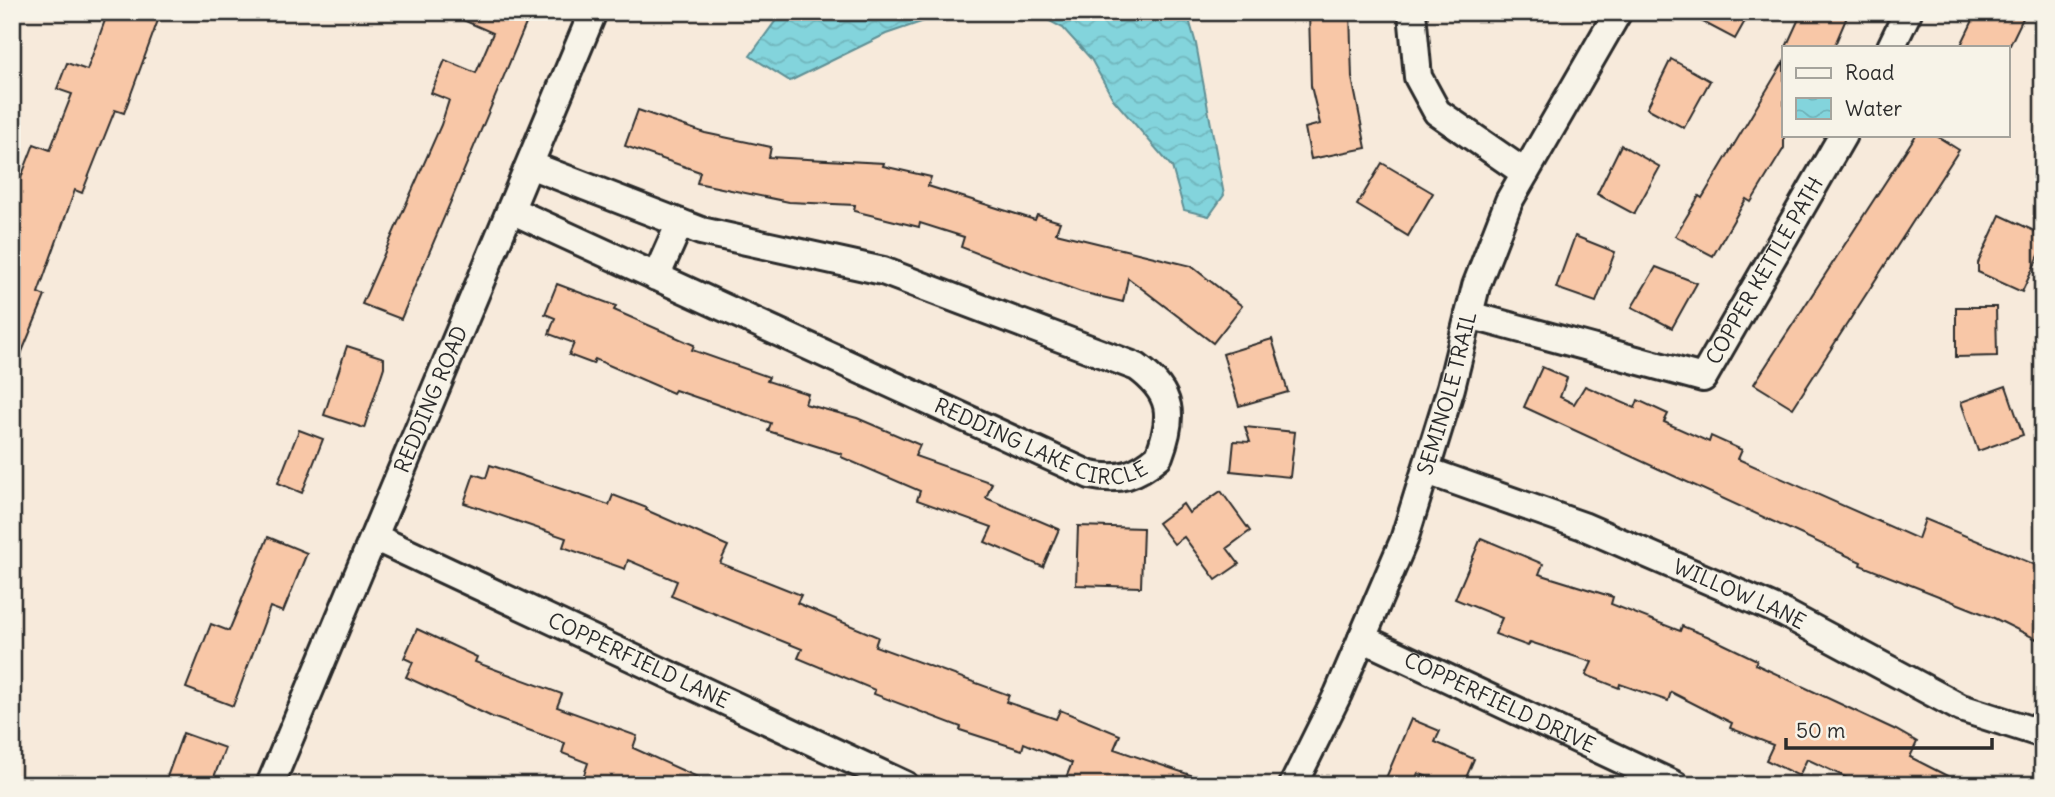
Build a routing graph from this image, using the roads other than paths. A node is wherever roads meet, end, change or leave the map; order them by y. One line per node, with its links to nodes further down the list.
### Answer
1 (593, 12): 7 (street, REDDING ROAD)
2 (1412, 12): 8 (street)
3 (1618, 12): 8 (street, SEMINOLE TRAIL)
4 (1908, 12): 5 (street)
5 (1891, 46)
6 (1842, 136): 12 (street, COPPER KETTLE PATH)
7 (530, 165): 9 (street, REDDING ROAD); 10 (street, REDDING LAKE CIRCLE)
8 (1525, 173): 12 (street, SEMINOLE TRAIL)
9 (511, 210): 11 (street, REDDING LAKE CIRCLE); 14 (street, REDDING ROAD)
10 (680, 223): 11 (street); 11 (street, REDDING LAKE CIRCLE)
11 (656, 277)
12 (1469, 315): 13 (street, SEMINOLE TRAIL)
13 (1427, 471): 15 (street, SEMINOLE TRAIL); 16 (street, WILLOW LANE)
14 (374, 537): 17 (street, REDDING ROAD); 18 (street, COPPERFIELD LANE)
15 (1362, 638): 19 (street, SEMINOLE TRAIL); 20 (street, COPPERFIELD DRIVE)
16 (2043, 734)
17 (270, 785)
18 (905, 785)
19 (1293, 785)
20 (1675, 785)

